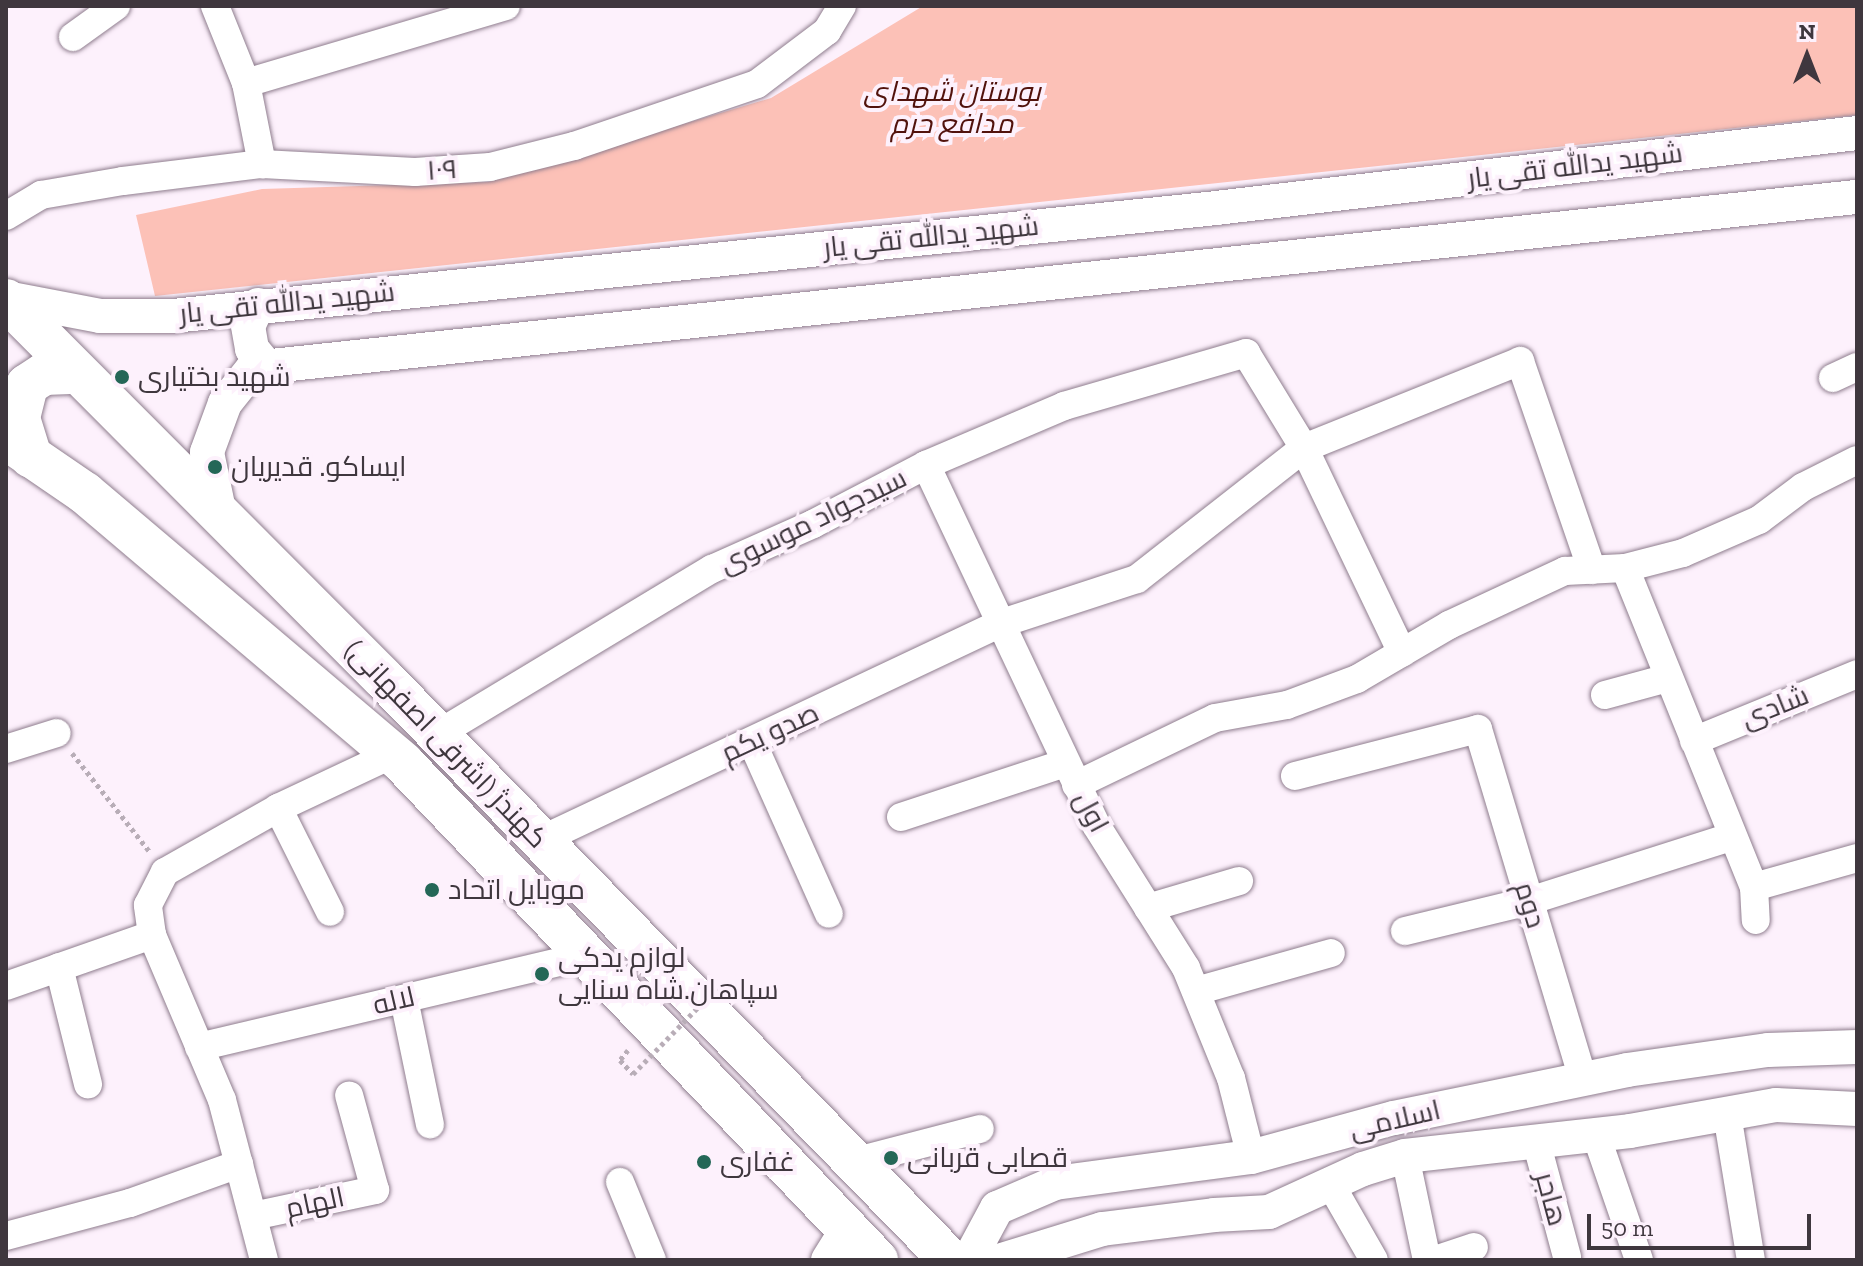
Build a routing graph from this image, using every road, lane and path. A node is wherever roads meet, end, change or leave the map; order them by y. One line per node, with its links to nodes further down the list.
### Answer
1 (116, 6): 5 (street)
2 (215, 6): 6 (street)
3 (506, 6): 6 (street)
4 (842, 6): 8 (street, ۱۰۹)
5 (73, 37)
6 (246, 83): 8 (street)
7 (1857, 133): 12 (street, شهید یدالله تقی یار)
8 (262, 164): 10 (street, ۱۰۹)
9 (1857, 197): 13 (street, شهید یدالله تقی یار)
10 (7, 212)
11 (6, 299): 12 (street, شهید یدالله تقی یار); 14 (main road, کهندژ (اشرفی اصفهانی))
12 (258, 305): 13 (street)
13 (267, 367): 19 (street, شهید یدالله تقی یار)
14 (77, 373): 15 (main road); 19 (main road, کهندژ (اشرفی اصفهانی))
15 (19, 448): 32 (main road, کهندژ (اشرفی اصفهانی))
16 (1304, 448): 18 (street, سیدجواد موسوی); 21 (street, صدو یکم); 22 (street, صدو یکم); 23 (street)
17 (1857, 460): 20 (street)
18 (926, 465): 22 (street, اول); 28 (street, سیدجواد موسوی)
19 (220, 515): 28 (main road, کهندژ (اشرفی اصفهانی))
20 (1625, 568): 21 (street); 25 (street)
21 (1592, 570): 23 (street)
22 (999, 624): 30 (street, صدو یکم); 33 (street, اول)
23 (1402, 653): 33 (street)
24 (1857, 674): 29 (street, شادی)
25 (1668, 678): 26 (street); 29 (street)
26 (1605, 695)
27 (57, 733): 31 (street); 40 (path)
28 (438, 734): 38 (main road, کهندژ (اشرفی اصفهانی))
29 (1694, 741): 37 (street)
30 (752, 742): 38 (street, صدو یکم); 46 (street)
31 (6, 749)
32 (393, 754): 35 (street); 51 (main road, کهندژ (اشرفی اصفهانی))
33 (1071, 774): 36 (street); 44 (street, اول)
34 (1295, 776): 43 (street, دوم)
35 (278, 808): 40 (street); 45 (street)
36 (901, 817)
37 (1731, 837): 42 (street); 43 (street)
38 (541, 840): 71 (main road, کهندژ (اشرفی اصفهانی))
39 (1857, 858): 42 (street)
40 (165, 872): 49 (street)
41 (1239, 881): 44 (street)
42 (1754, 887): 47 (street)
43 (1529, 901): 48 (street); 60 (street, دوم)
44 (1148, 908): 55 (street, اول)
45 (330, 912)
46 (829, 914)
47 (1756, 920)
48 (1405, 931)
49 (152, 935): 52 (street); 57 (street)
50 (1331, 953): 55 (street)
51 (588, 955): 56 (street, لاله); 77 (main road, کهندژ (اشرفی اصفهانی))
52 (59, 967): 53 (street); 61 (street)
53 (6, 986)
54 (717, 988): 59 (path, bridge)
55 (1196, 991): 70 (street, اول)
56 (404, 999): 57 (street, لاله); 65 (street)
57 (199, 1047): 72 (street)
58 (1857, 1047): 60 (street, اسلامی)
59 (620, 1060)
60 (1583, 1080): 70 (street, اسلامی)
61 (88, 1084)
62 (349, 1095): 75 (street, الهام)
63 (1857, 1109): 64 (street, اسلامی)
64 (1727, 1114): 67 (street, اسلامی); 90 (street)
65 (430, 1124)
66 (980, 1129): 71 (street)
67 (1596, 1135): 68 (street, اسلامی); 89 (street)
68 (1536, 1141): 69 (street, اسلامی); 79 (street, هاجر)
69 (1405, 1156): 74 (street, اسلامی); 87 (street)
70 (1251, 1157): 84 (street, اسلامی)
71 (853, 1162): 83 (main road, کهندژ (اشرفی اصفهانی))
72 (239, 1164): 75 (street); 76 (street)
73 (620, 1182): 81 (street)
74 (1331, 1185): 85 (street, اسلامی); 86 (street)
75 (253, 1216): 80 (street)
76 (6, 1236)
77 (838, 1245): 82 (main road, کهندژ (اشرفی اصفهانی))
78 (1474, 1247): 88 (street)
79 (1567, 1257)
80 (264, 1260)
81 (652, 1260)
82 (877, 1260)
83 (950, 1260)
84 (969, 1260)
85 (1002, 1260)
86 (1374, 1260)
87 (1427, 1260)
88 (1435, 1260)
89 (1639, 1260)
90 (1751, 1260)

